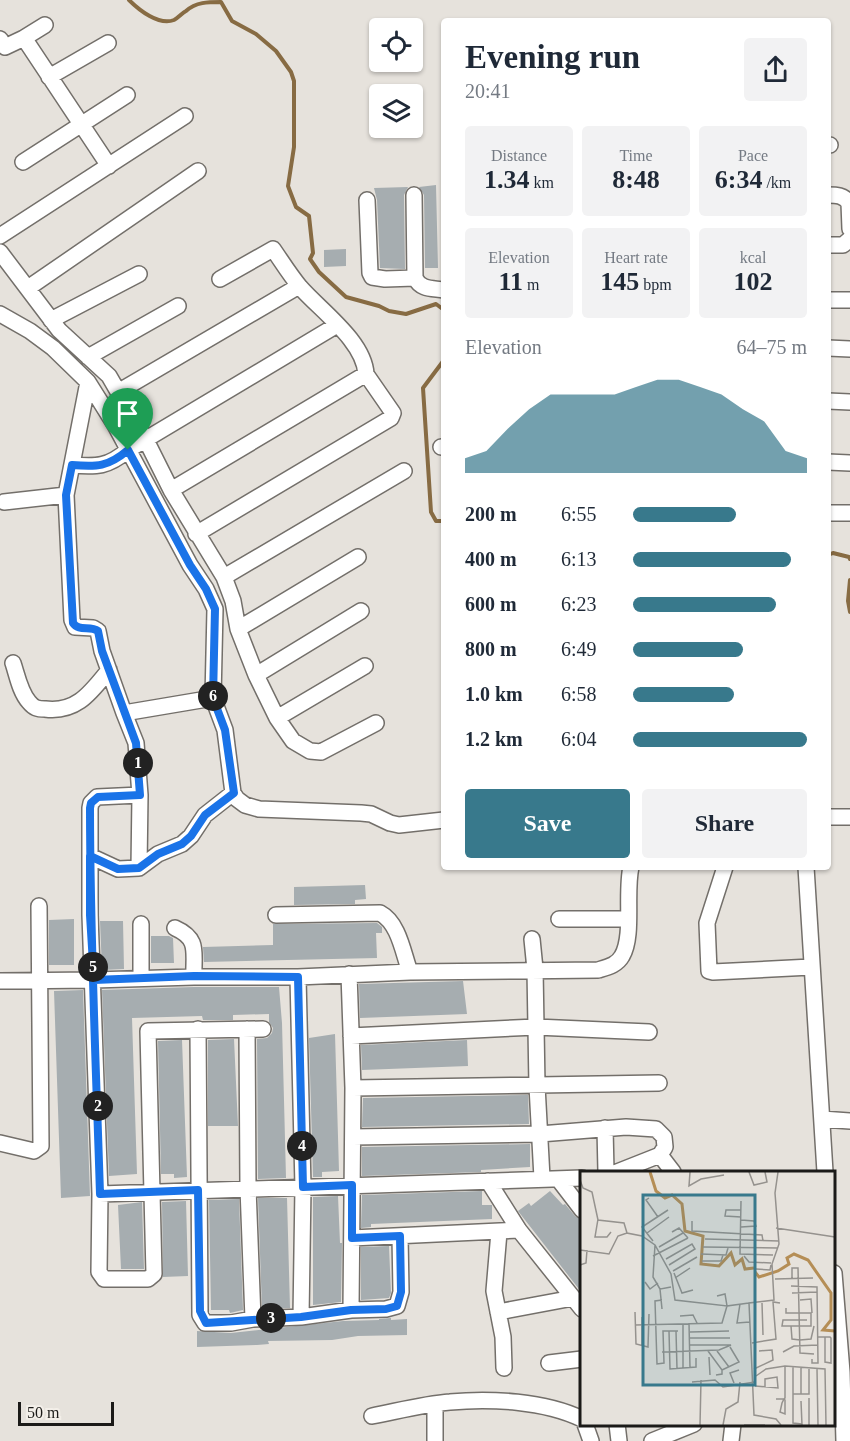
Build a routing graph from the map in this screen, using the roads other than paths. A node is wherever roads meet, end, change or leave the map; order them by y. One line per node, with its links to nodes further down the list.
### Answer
1 (45, 25): 2 (street)
2 (24, 38): 3 (street); 5 (street)
3 (0, 39)
4 (108, 44): 5 (street)
5 (49, 77): 8 (street)
6 (127, 94): 8 (street)
7 (185, 116): 10 (street)
8 (81, 123): 9 (street); 10 (street)
9 (23, 162)
10 (110, 166): 15 (street)
11 (198, 171): 23 (street)
12 (414, 195): 20 (street)
13 (831, 195): 16 (street)
14 (367, 200): 20 (street)
15 (0, 236)
16 (850, 237): 17 (street)
17 (831, 245)
18 (0, 252): 23 (street)
19 (139, 274): 29 (street)
20 (415, 278): 24 (street)
21 (220, 279): 22 (street)
22 (299, 286): 30 (street); 36 (street)
23 (28, 288): 29 (street)
24 (441, 290)
25 (831, 300): 26 (street)
26 (850, 300)
27 (178, 306): 33 (street)
28 (0, 314): 35 (street)
29 (51, 320): 33 (street)
30 (337, 325): 34 (street); 39 (street)
31 (831, 348): 32 (street)
32 (850, 349)
33 (88, 357): 36 (street)
34 (366, 374): 45 (street); 50 (street)
35 (88, 382): 40 (street); 43 (street)
36 (118, 392): 39 (street)
37 (831, 401): 38 (street)
38 (850, 402)
39 (146, 440): 40 (street); 45 (street)
40 (128, 450): 43 (street); 59 (street)
41 (831, 462): 42 (street)
42 (850, 463)
43 (72, 465): 46 (street)
44 (404, 471): 52 (street)
45 (171, 490): 50 (street)
46 (66, 495): 47 (street); 57 (street)
47 (4, 502)
48 (831, 513): 49 (street)
49 (850, 513)
50 (196, 534): 52 (street)
51 (358, 557): 54 (street)
52 (224, 577): 54 (street)
53 (361, 611): 58 (street)
54 (238, 628): 58 (street)
55 (13, 663): 57 (street)
56 (366, 666): 61 (street)
57 (109, 670): 60 (street)
58 (256, 675): 61 (street)
59 (213, 698): 60 (street); 63 (street)
60 (124, 712): 64 (street)
61 (277, 718): 62 (street)
62 (376, 723)
63 (234, 793): 67 (street); 69 (street)
64 (140, 795): 68 (street); 69 (street)
65 (831, 817): 66 (street)
66 (850, 817)
67 (441, 820)
68 (90, 856): 69 (street); 88 (street)
69 (139, 868)
70 (630, 870): 76 (street)
71 (723, 870): 80 (street)
72 (806, 870): 80 (street)
73 (39, 906): 87 (street)
74 (276, 915): 82 (street)
75 (559, 919): 76 (street)
76 (628, 919): 81 (street)
77 (141, 924): 86 (street)
78 (175, 928): 84 (street)
79 (532, 939): 81 (street)
80 (811, 967): 99 (street)
81 (535, 969): 82 (street); 90 (street)
82 (410, 972): 83 (street)
83 (349, 974): 85 (street); 95 (street)
84 (194, 976): 85 (street); 86 (street)
85 (298, 977): 115 (street)
86 (141, 978): 88 (street)
87 (40, 980): 88 (street); 89 (street); 104 (street)
88 (94, 980): 119 (street)
89 (0, 981)
90 (536, 1027): 94 (street); 95 (street); 97 (street)
91 (198, 1029): 92 (street); 117 (street); 118 (street)
92 (247, 1029): 93 (street); 116 (street)
93 (263, 1029)
94 (649, 1032)
95 (351, 1036): 98 (street)
96 (659, 1083): 97 (street)
97 (537, 1086): 98 (street); 102 (street)
98 (353, 1088): 103 (street)
99 (822, 1119): 100 (street); 109 (street)
100 (850, 1121)
101 (605, 1128): 102 (street); 105 (street); 106 (street)
102 (540, 1134): 103 (street); 110 (street)
103 (353, 1137): 114 (street)
104 (0, 1143)
105 (660, 1155): 107 (street); 108 (street)
106 (606, 1171)
107 (622, 1171)
108 (672, 1171)
109 (825, 1171)
110 (542, 1178): 112 (street); 113 (street)
111 (580, 1178): 112 (street)
112 (560, 1180): 120 (street)
113 (488, 1181): 114 (street); 121 (street)
114 (352, 1185): 115 (street); 124 (street)
115 (303, 1187): 116 (street); 129 (street)
116 (248, 1188): 117 (street); 131 (street)
117 (198, 1190): 118 (street); 131 (street)
118 (153, 1191): 119 (street); 119 (street)
119 (100, 1194)
120 (580, 1207)
121 (519, 1230): 122 (street); 126 (street)
122 (499, 1232): 123 (street); 128 (street)
123 (400, 1236): 124 (street); 127 (street)
124 (352, 1238): 127 (street)
125 (835, 1278): 130 (street)
126 (577, 1303): 128 (street)
127 (351, 1310): 129 (street)
128 (498, 1312): 134 (street)
129 (301, 1317): 131 (street)
130 (844, 1318): 137 (street)
131 (253, 1319)
132 (580, 1359): 133 (street)
133 (549, 1363)
134 (504, 1368)
135 (435, 1404): 136 (street); 138 (street); 143 (street)
136 (372, 1416)
137 (838, 1417): 148 (street)
138 (580, 1418)
139 (585, 1426): 144 (street)
140 (616, 1426): 145 (street)
141 (690, 1426): 146 (street)
142 (733, 1426): 147 (street)
143 (435, 1441)
144 (591, 1441)
145 (619, 1441)
146 (652, 1441)
147 (731, 1441)
148 (844, 1441)

